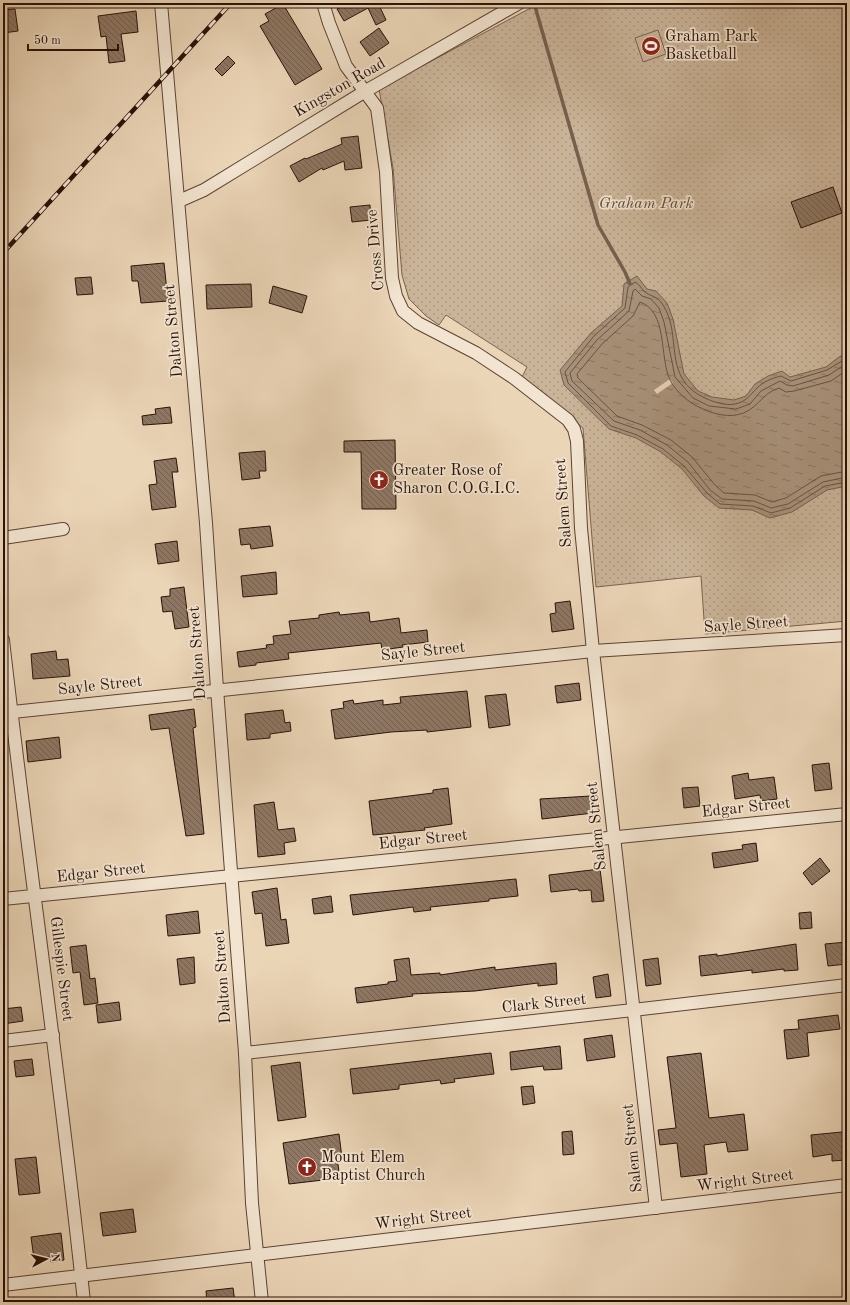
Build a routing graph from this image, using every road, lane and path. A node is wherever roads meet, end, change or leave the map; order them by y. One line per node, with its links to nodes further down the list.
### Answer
1 (161, 3): 5 (street, Dalton Street)
2 (323, 3): 4 (street, Cross Drive)
3 (519, 3): 4 (street, Kingston Road)
4 (364, 92): 5 (street, Kingston Road); 6 (street, Cross Drive)
5 (179, 201): 12 (street, Dalton Street)
6 (577, 441): 11 (street, Salem Street)
7 (63, 529): 8 (street)
8 (3, 538)
9 (847, 634): 11 (street, Sayle Street)
10 (3, 640): 13 (street, Gillespie Street)
11 (593, 651): 12 (street, Sayle Street); 15 (street, Salem Street)
12 (216, 689): 13 (street, Sayle Street); 16 (street, Dalton Street)
13 (7, 712): 17 (street, Gillespie Street)
14 (847, 814): 15 (street, Edgar Street)
15 (614, 836): 16 (street, Edgar Street); 20 (street, Salem Street)
16 (231, 875): 17 (street, Edgar Street); 23 (street, Dalton Street)
17 (36, 896): 18 (street, Edgar Street); 21 (street, Gillespie Street)
18 (3, 899)
19 (847, 985): 20 (street, Clark Street)
20 (634, 1010): 23 (street, Clark Street); 25 (street, Salem Street)
21 (53, 1035): 22 (street); 27 (street, Gillespie Street)
22 (3, 1041)
23 (245, 1053): 26 (street, Dalton Street)
24 (847, 1185): 25 (street, Wright Street)
25 (656, 1208): 26 (street, Wright Street)
26 (257, 1254): 27 (street, Wright Street); 30 (street, Dalton Street)
27 (81, 1275): 28 (street, Wright Street); 29 (street, Gillespie Street)
28 (3, 1285)
29 (84, 1302)
30 (262, 1302)

